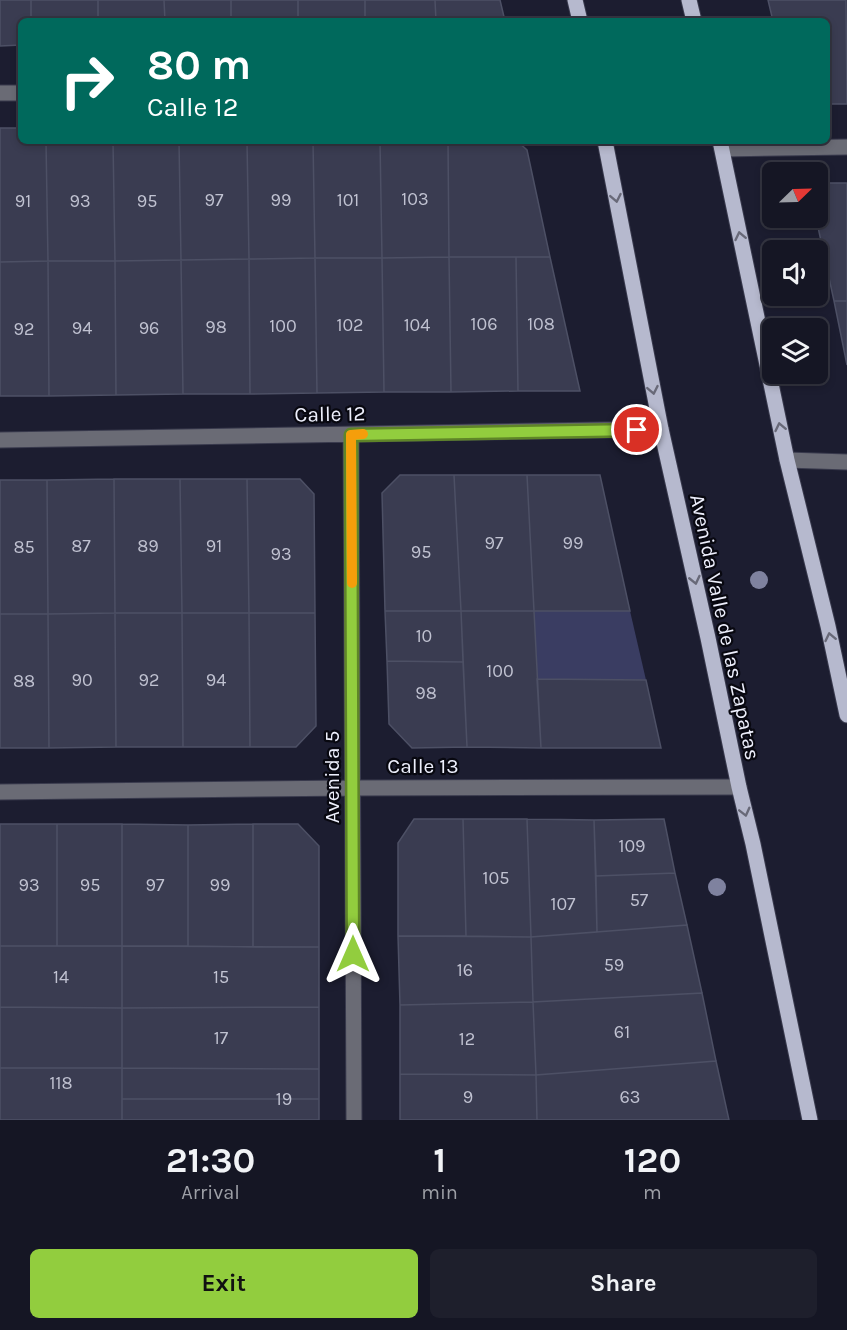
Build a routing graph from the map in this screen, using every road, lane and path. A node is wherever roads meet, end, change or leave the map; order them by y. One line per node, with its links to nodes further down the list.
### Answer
1 (575, 0): 3 (main road)
2 (689, 0): 4 (main road)
3 (579, 18)
4 (693, 18)
5 (0, 93): 6 (street)
6 (18, 93)
7 (606, 144): 10 (main road, Avenida Valle de las Zapatas, one-way to 10)
8 (721, 145): 9 (street); 13 (main road, one-way to 8)
9 (847, 147)
10 (660, 429): 11 (street, Calle 12); 16 (main road, Avenida Valle de las Zapatas, one-way to 16)
11 (351, 435): 12 (street, Calle 12); 17 (street, Avenida 5)
12 (0, 440)
13 (787, 460): 14 (street); 15 (main road, one-way to 13)
14 (847, 462)
15 (847, 715)
16 (739, 787): 17 (street, Calle 13); 20 (main road, Avenida Valle de las Zapatas, one-way to 20)
17 (352, 788): 18 (street, Calle 13); 19 (street, Avenida 5)
18 (0, 792)
19 (354, 1120)
20 (810, 1120)

